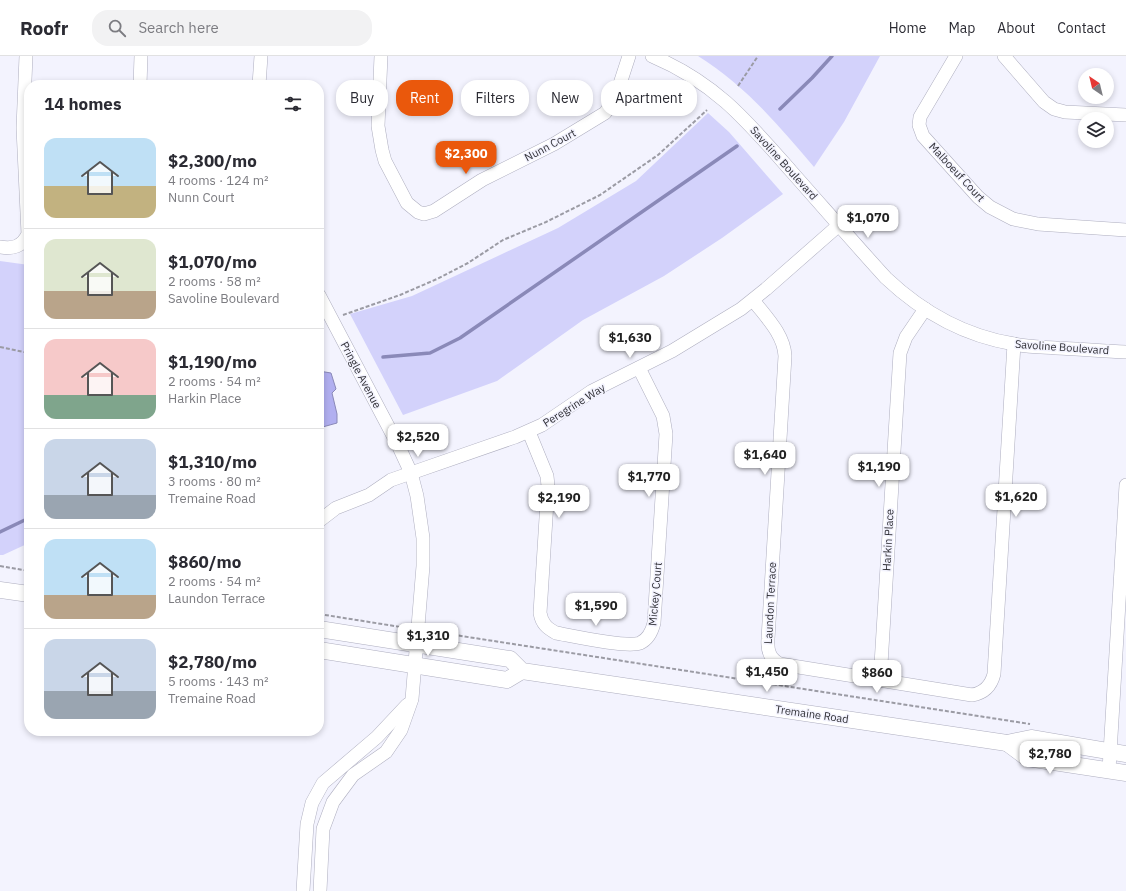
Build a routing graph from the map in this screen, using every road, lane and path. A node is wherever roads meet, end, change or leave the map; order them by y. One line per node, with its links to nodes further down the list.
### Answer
1 (26, 56): 10 (street)
2 (141, 56): 11 (street)
3 (261, 56): 12 (street)
4 (381, 56): 5 (street, Nunn Court)
5 (628, 56)
6 (652, 56): 18 (street, Savoline Boulevard)
7 (758, 56): 13 (path)
8 (956, 56): 19 (street, Malboeuf Court)
9 (1004, 56): 16 (street)
10 (25, 80)
11 (140, 80)
12 (259, 80)
13 (738, 86)
14 (24, 104): 17 (street)
15 (707, 110): 25 (path)
16 (1126, 115)
17 (24, 149)
18 (839, 225): 22 (street, Peregrine Way); 24 (street, Savoline Boulevard)
19 (1126, 230)
20 (24, 241): 21 (street)
21 (0, 247)
22 (753, 300): 30 (street, Peregrine Way); 45 (street, Laundon Terrace)
23 (324, 304): 32 (street, Pringle Avenue)
24 (925, 309): 26 (street, Savoline Boulevard); 45 (street, Harkin Place)
25 (340, 316)
26 (1014, 344): 29 (street, Savoline Boulevard); 45 (street, Laundon Terrace)
27 (0, 348): 28 (path)
28 (24, 352)
29 (1126, 352)
30 (639, 368): 31 (street, Peregrine Way); 31 (street, Mickey Court)
31 (529, 432): 32 (street, Peregrine Way)
32 (411, 473): 34 (street, Peregrine Way); 41 (street, Pringle Avenue)
33 (1126, 485): 49 (street)
34 (324, 517)
35 (0, 566): 36 (path)
36 (24, 570)
37 (0, 590): 38 (main road)
38 (24, 593)
39 (324, 615): 41 (path)
40 (324, 629): 41 (main road)
41 (417, 637): 43 (street, Pringle Avenue); 44 (main road); 47 (path)
42 (324, 651): 43 (main road)
43 (415, 666): 44 (main road); 46 (street, Pringle Avenue)
44 (522, 671): 48 (main road, Tremaine Road)
45 (880, 681)
46 (412, 699): 53 (street); 54 (street, Pringle Avenue)
47 (1033, 725)
48 (1007, 744): 49 (main road, Tremaine Road); 51 (main road, Tremaine Road)
49 (1110, 752): 50 (main road, Tremaine Road); 51 (street)
50 (1126, 754)
51 (1109, 770): 52 (main road, Tremaine Road)
52 (1126, 773)
53 (303, 891)
54 (320, 891)

